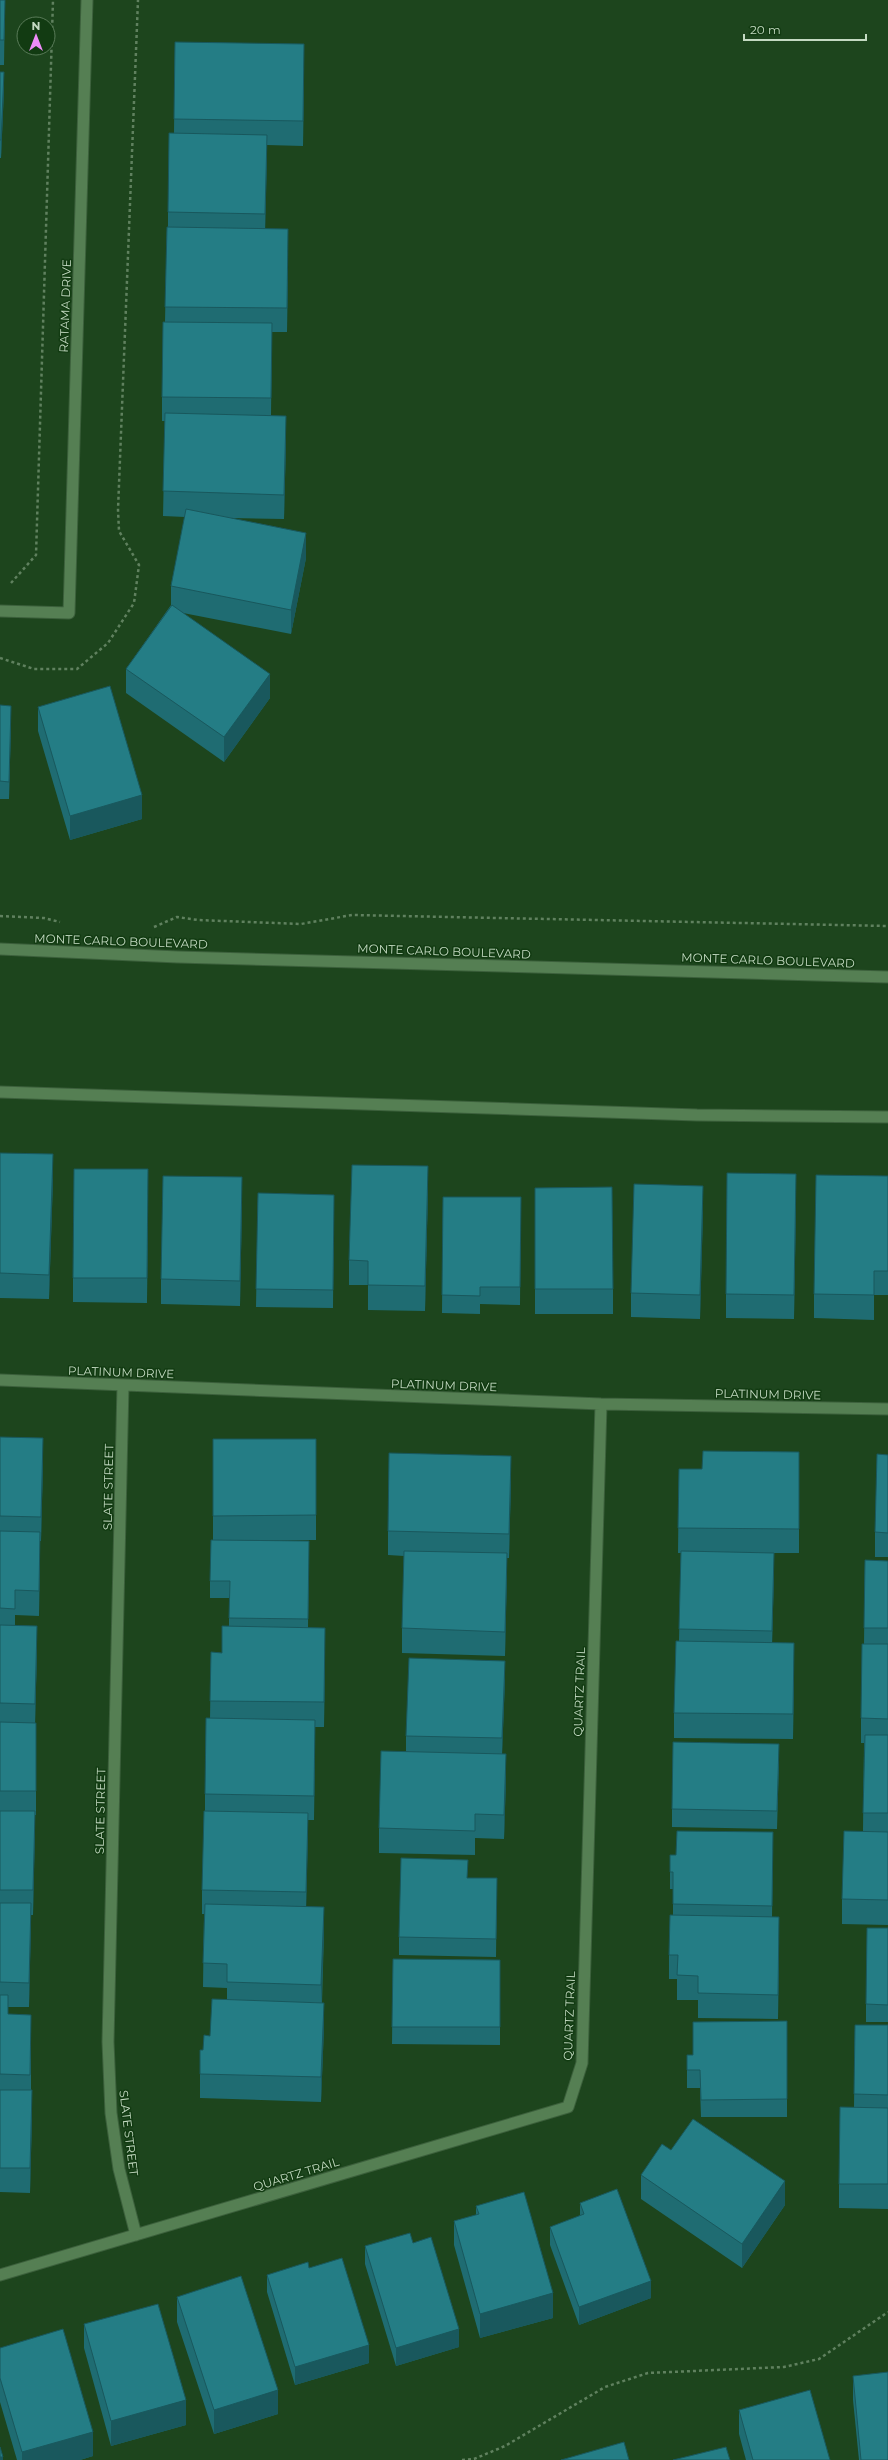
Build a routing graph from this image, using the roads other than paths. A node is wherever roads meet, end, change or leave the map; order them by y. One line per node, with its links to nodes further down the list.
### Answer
1 (87, 0): 2 (street, RATAMA DRIVE)
2 (0, 611)
3 (0, 949): 4 (street, MONTE CARLO BOULEVARD)
4 (888, 977)
5 (0, 1092): 6 (street)
6 (888, 1117)
7 (0, 1380): 8 (street, PLATINUM DRIVE)
8 (123, 1385): 9 (street, PLATINUM DRIVE); 11 (street, SLATE STREET)
9 (601, 1404): 10 (street, PLATINUM DRIVE); 11 (street, QUARTZ TRAIL)
10 (888, 1409)
11 (136, 2235): 12 (street, QUARTZ TRAIL)
12 (0, 2275)

